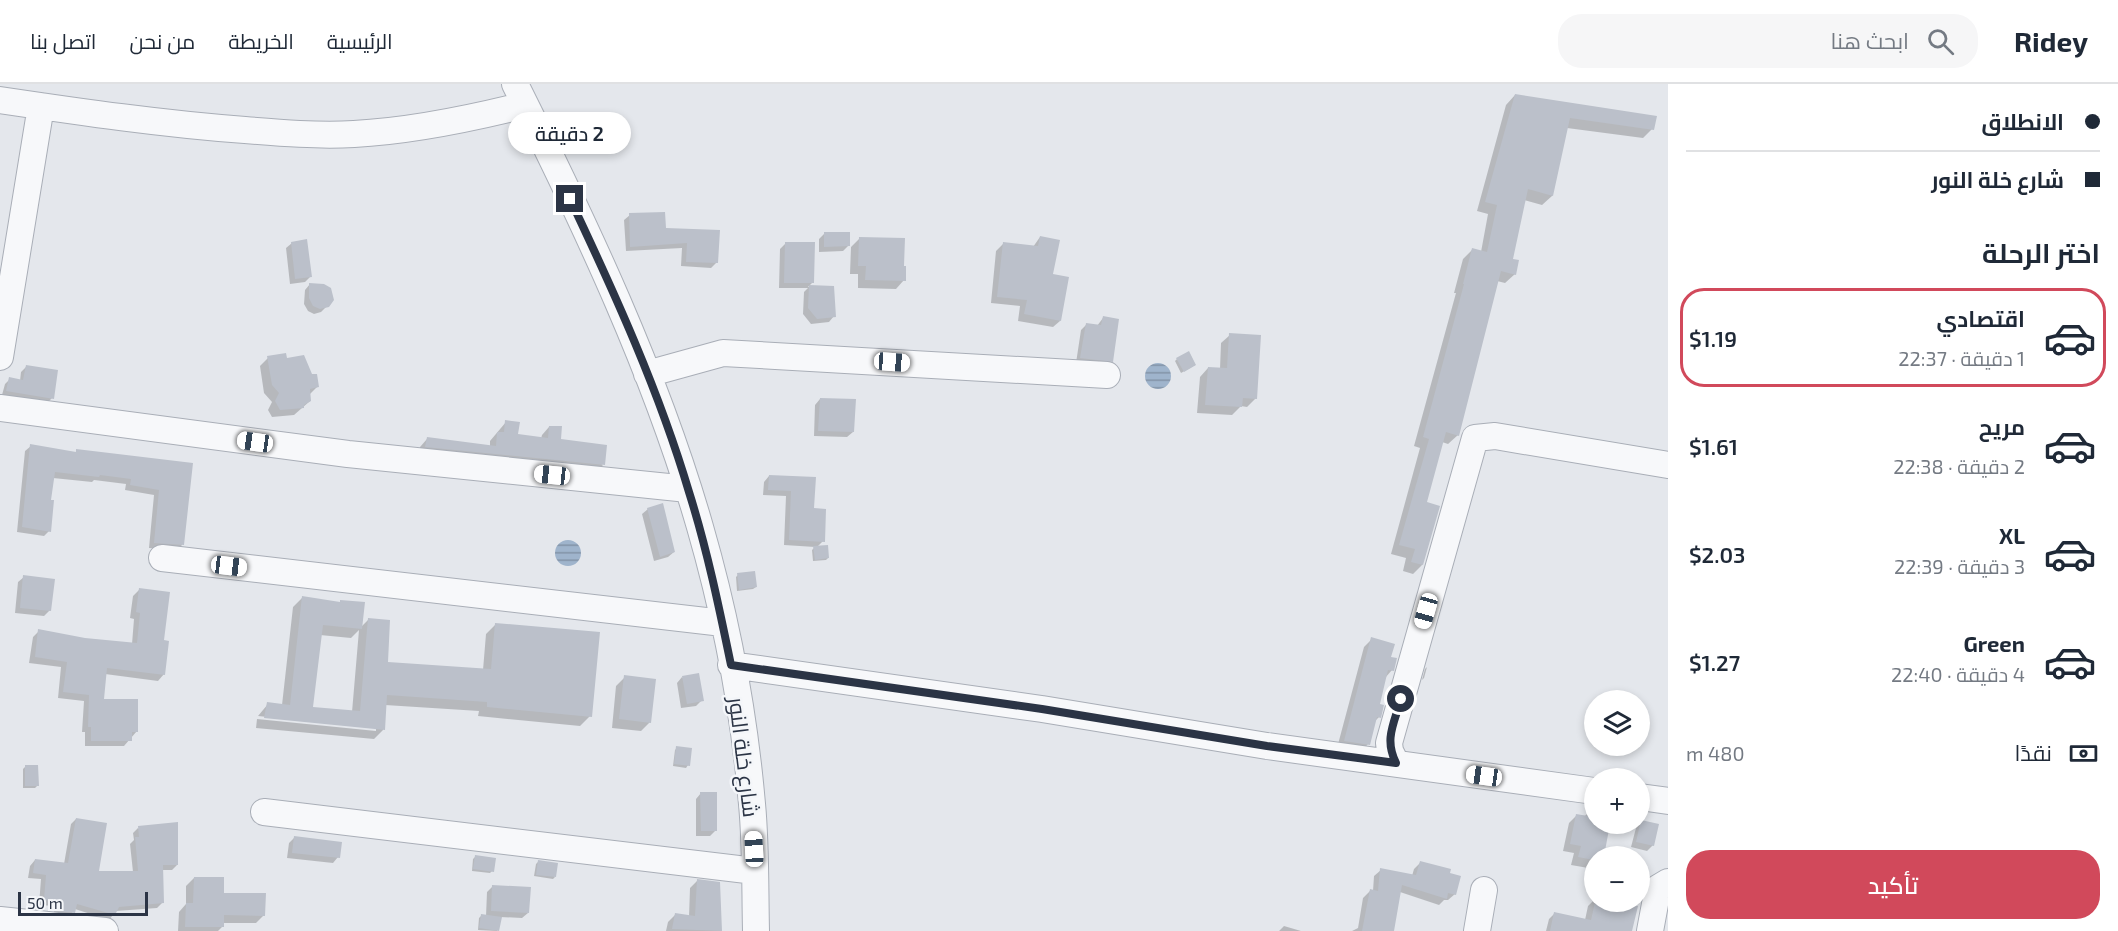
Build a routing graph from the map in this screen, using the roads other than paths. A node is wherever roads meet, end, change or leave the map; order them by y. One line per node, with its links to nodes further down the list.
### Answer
1 (520, 94): 3 (street); 5 (street, شارع خلة النور)
2 (0, 100): 3 (street)
3 (40, 106): 4 (street)
4 (0, 357)
5 (647, 374): 6 (street); 9 (street, شارع خلة النور)
6 (1107, 375)
7 (0, 408): 9 (street)
8 (1668, 465): 13 (street)
9 (688, 489): 11 (street, شارع خلة النور)
10 (162, 558): 11 (street)
11 (723, 623): 12 (street, شارع خلة النور)
12 (731, 665): 13 (street); 18 (street, شارع خلة النور)
13 (1396, 763): 14 (street)
14 (1584, 790)
15 (1650, 798): 16 (street)
16 (1668, 801)
17 (264, 812): 18 (street)
18 (755, 871): 23 (street, شارع خلة النور)
19 (1668, 882): 25 (street)
20 (1484, 891): 24 (street)
21 (0, 920): 22 (street)
22 (105, 931)
23 (756, 931)
24 (1477, 931)
25 (1650, 931)

